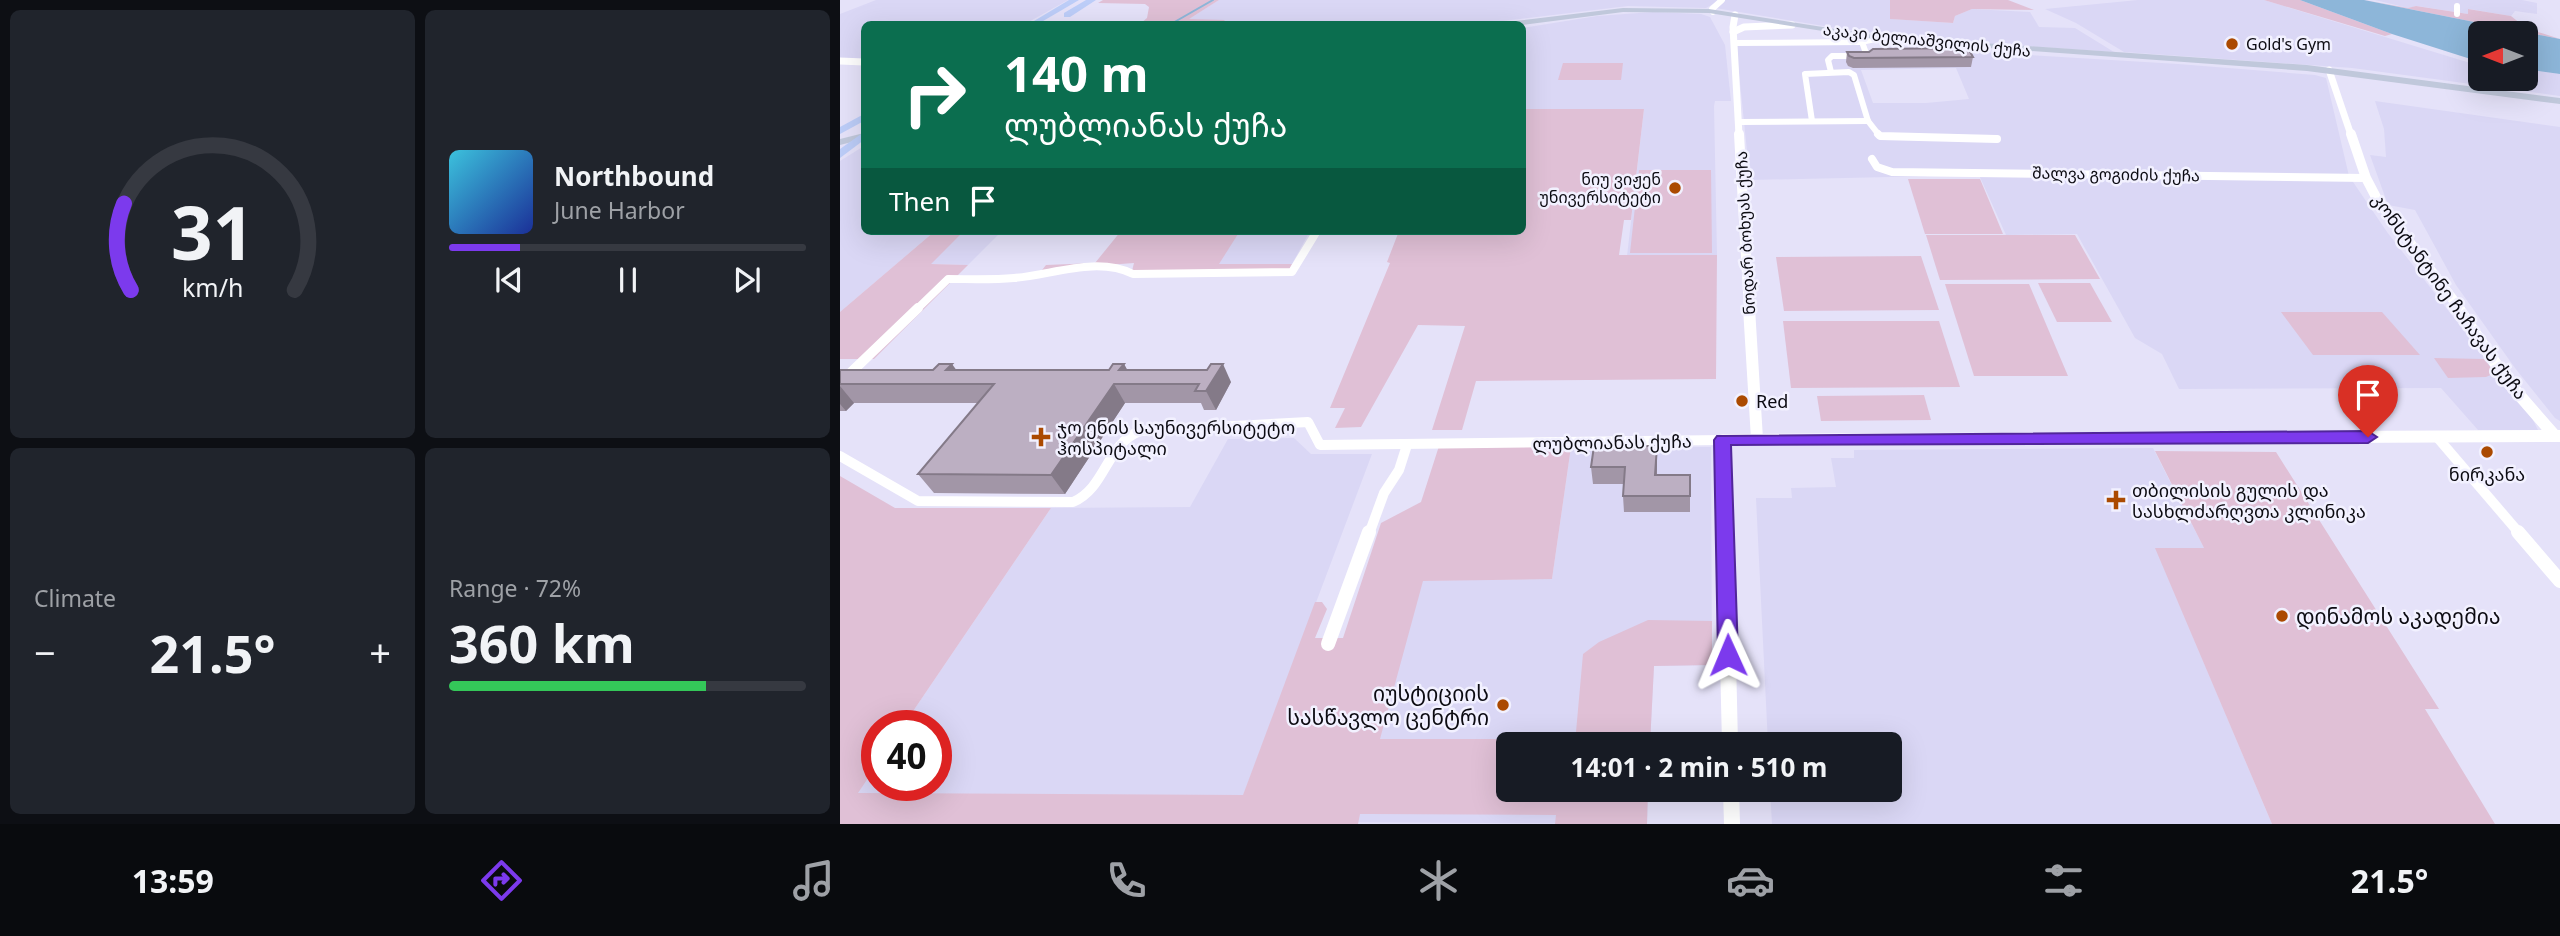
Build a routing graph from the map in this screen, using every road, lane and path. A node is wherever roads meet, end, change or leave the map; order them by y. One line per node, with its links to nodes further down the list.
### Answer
1 (1076, 0): 8 (main road)
2 (1093, 0): 9 (main road)
3 (1722, 0): 5 (street)
4 (2457, 6): 6 (street)
5 (1713, 12): 7 (main road, აკაკი ბელიაშვილის ქუჩა); 10 (main road, აკაკი ბელიაშვილის ქუჩა); 12 (street)
6 (2457, 14)
7 (1735, 15): 11 (main road, აკაკი ბელიაშვილის ქუჩა); 12 (street, ნოდარ ბოხუას ქუჩა)
8 (1038, 21)
9 (1055, 21)
10 (1526, 22)
11 (1792, 25): 12 (street); 13 (main road, აკაკი ბელიაშვილის ქუჩა)
12 (1733, 34): 14 (street); 22 (street, ნოდარ ბოხუას ქუჩა)
13 (1880, 38): 14 (street); 17 (main road, აკაკი ბელიაშვილის ქუჩა)
14 (1862, 42): 18 (street)
15 (840, 61): 16 (street)
16 (861, 62)
17 (2329, 70): 19 (main road, აკაკი ბელიაშვილის ქუჩა); 27 (street, კონსტანტინე ჩაჩავას ქუჩა)
18 (1831, 72): 20 (street); 21 (street)
19 (2560, 100)
20 (1812, 121): 21 (street); 22 (street)
21 (1868, 121): 24 (street)
22 (1739, 122): 32 (street, ნოდარ ბოხუას ქუჩა)
23 (855, 137): 25 (main road)
24 (1997, 139)
25 (840, 155)
26 (1872, 159): 27 (street, შალვა გოგიძის ქუჩა)
27 (2366, 178): 30 (street, კონსტანტინე ჩაჩავას ქუჩა)
28 (1315, 235): 29 (street)
29 (840, 383)
30 (2557, 436): 31 (street, ლუბლიანას ქუჩა)
31 (2437, 437): 32 (street, ლუბლიანას ქუჩა); 36 (street)
32 (1757, 439): 33 (street, ლუბლიანას ქუჩა)
33 (1723, 440): 34 (street, ლუბლიანას ქუჩა); 38 (street)
34 (1407, 445): 35 (street, ლუბლიანას ქუჩა); 37 (street)
35 (840, 456)
36 (2560, 581)
37 (1328, 644)
38 (1730, 732)
39 (1731, 802): 40 (street)
40 (1732, 824)

